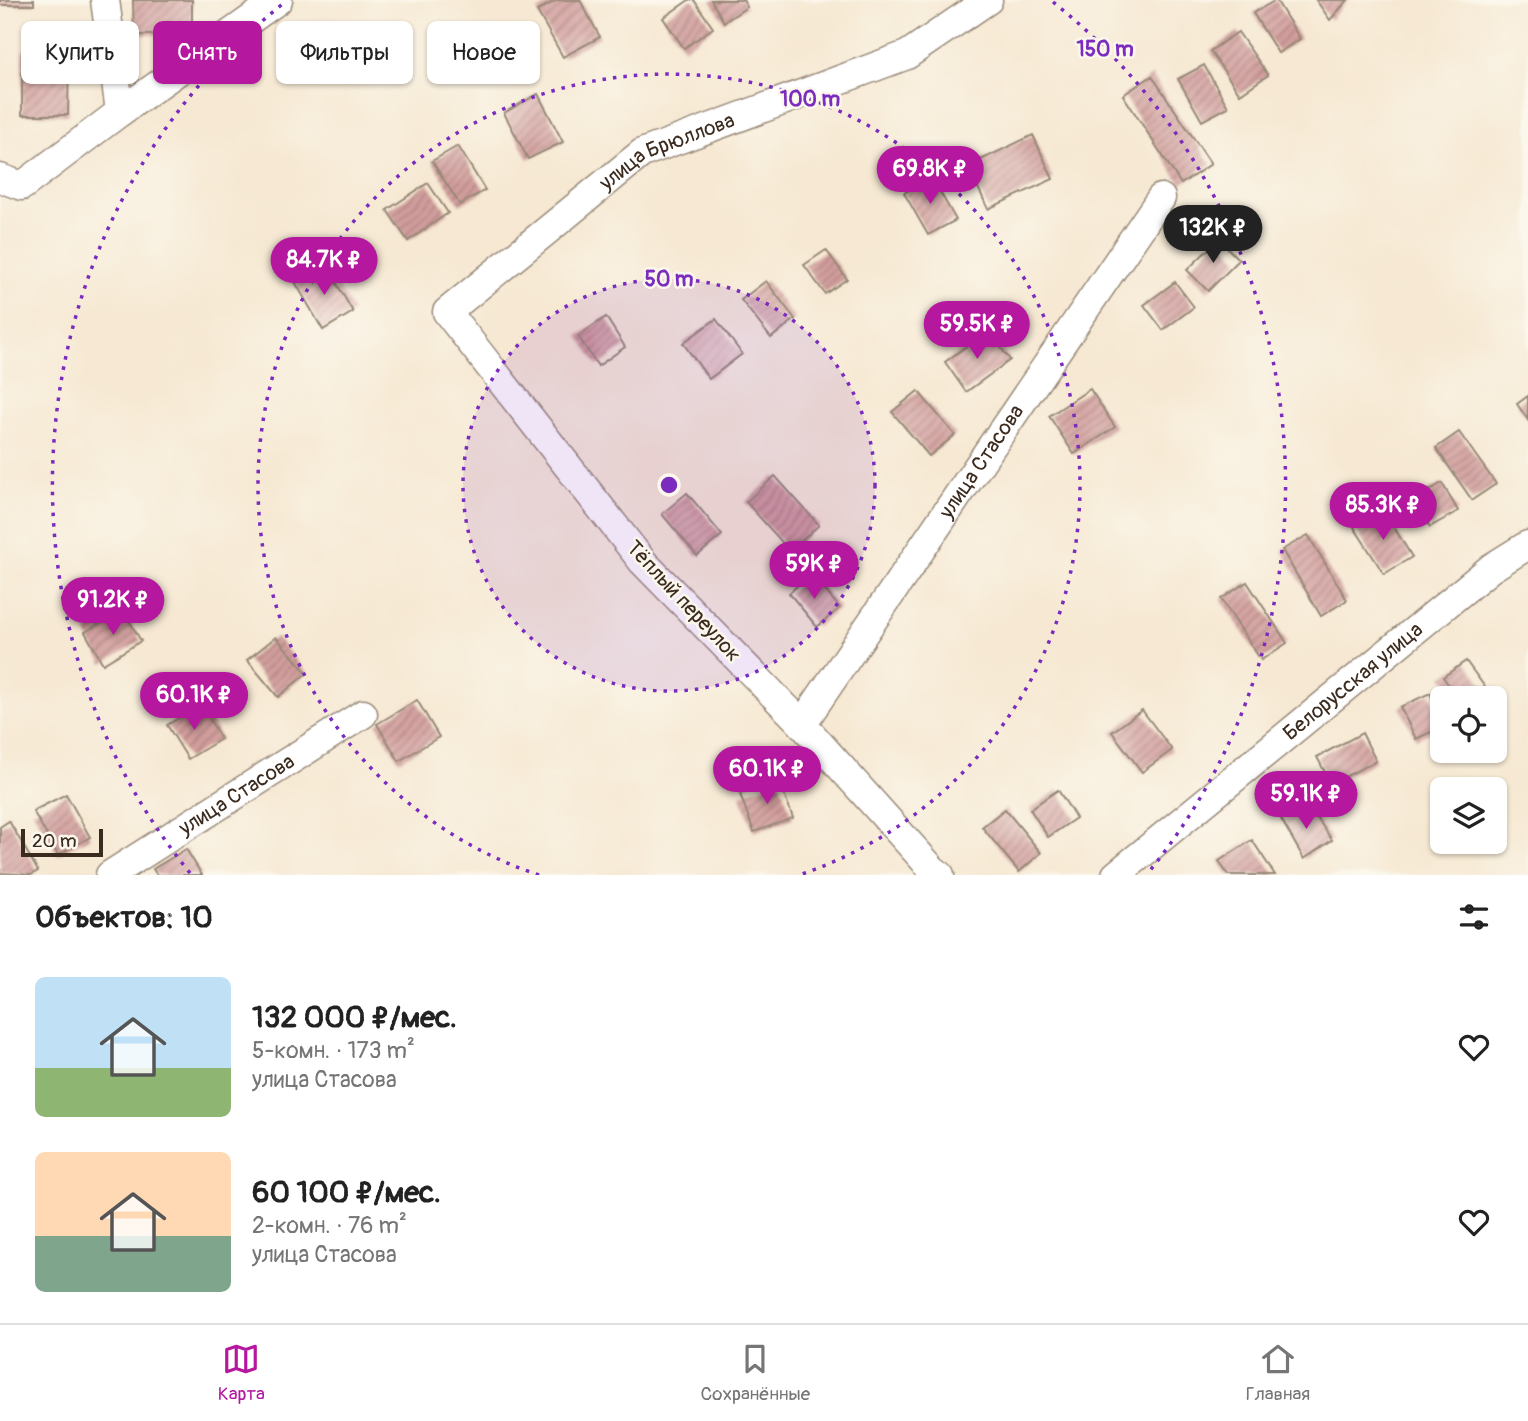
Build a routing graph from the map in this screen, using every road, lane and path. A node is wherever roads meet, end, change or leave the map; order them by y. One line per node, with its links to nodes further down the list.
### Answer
1 (105, 0): 4 (street)
2 (278, 0): 4 (street)
3 (988, 0): 7 (street, улица Брюллова)
4 (120, 112): 5 (street)
5 (0, 178)
6 (1161, 198): 10 (street, улица Стасова)
7 (447, 312): 10 (street, Тёплый переулок)
8 (1528, 545): 13 (street, Белорусская улица)
9 (363, 714): 11 (street, улица Стасова)
10 (802, 723): 12 (street, Тёплый переулок)
11 (110, 875)
12 (940, 875)
13 (1116, 875)

